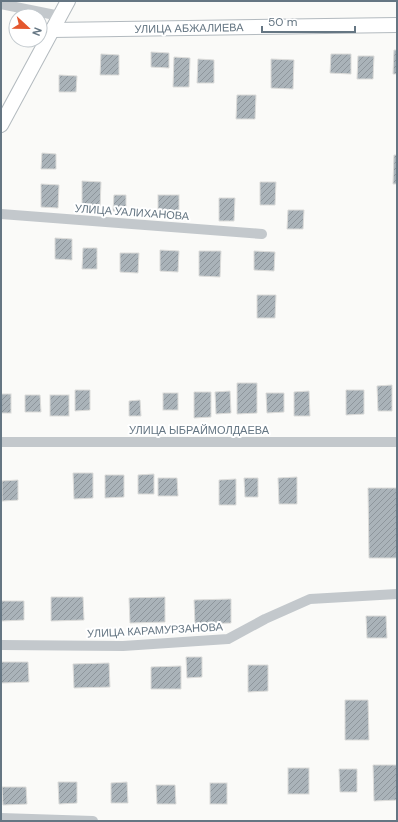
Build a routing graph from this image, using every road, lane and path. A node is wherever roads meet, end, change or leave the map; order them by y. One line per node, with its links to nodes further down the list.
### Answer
1 (68, 1): 3 (street)
2 (1, 4): 3 (street)
3 (60, 16): 5 (street)
4 (397, 25): 5 (street, УЛИЦА АБЖАЛИЕВА)
5 (52, 30): 6 (street)
6 (1, 125)
7 (1, 214): 8 (street, УЛИЦА УАЛИХАНОВА)
8 (262, 234)
9 (1, 442): 10 (street, УЛИЦА ЫБРАЙМОЛДАЕВА)
10 (397, 442)
11 (397, 594): 12 (street, УЛИЦА КАРАМУРЗАНОВА)
12 (1, 645)
13 (1, 818): 14 (street)
14 (93, 821)

